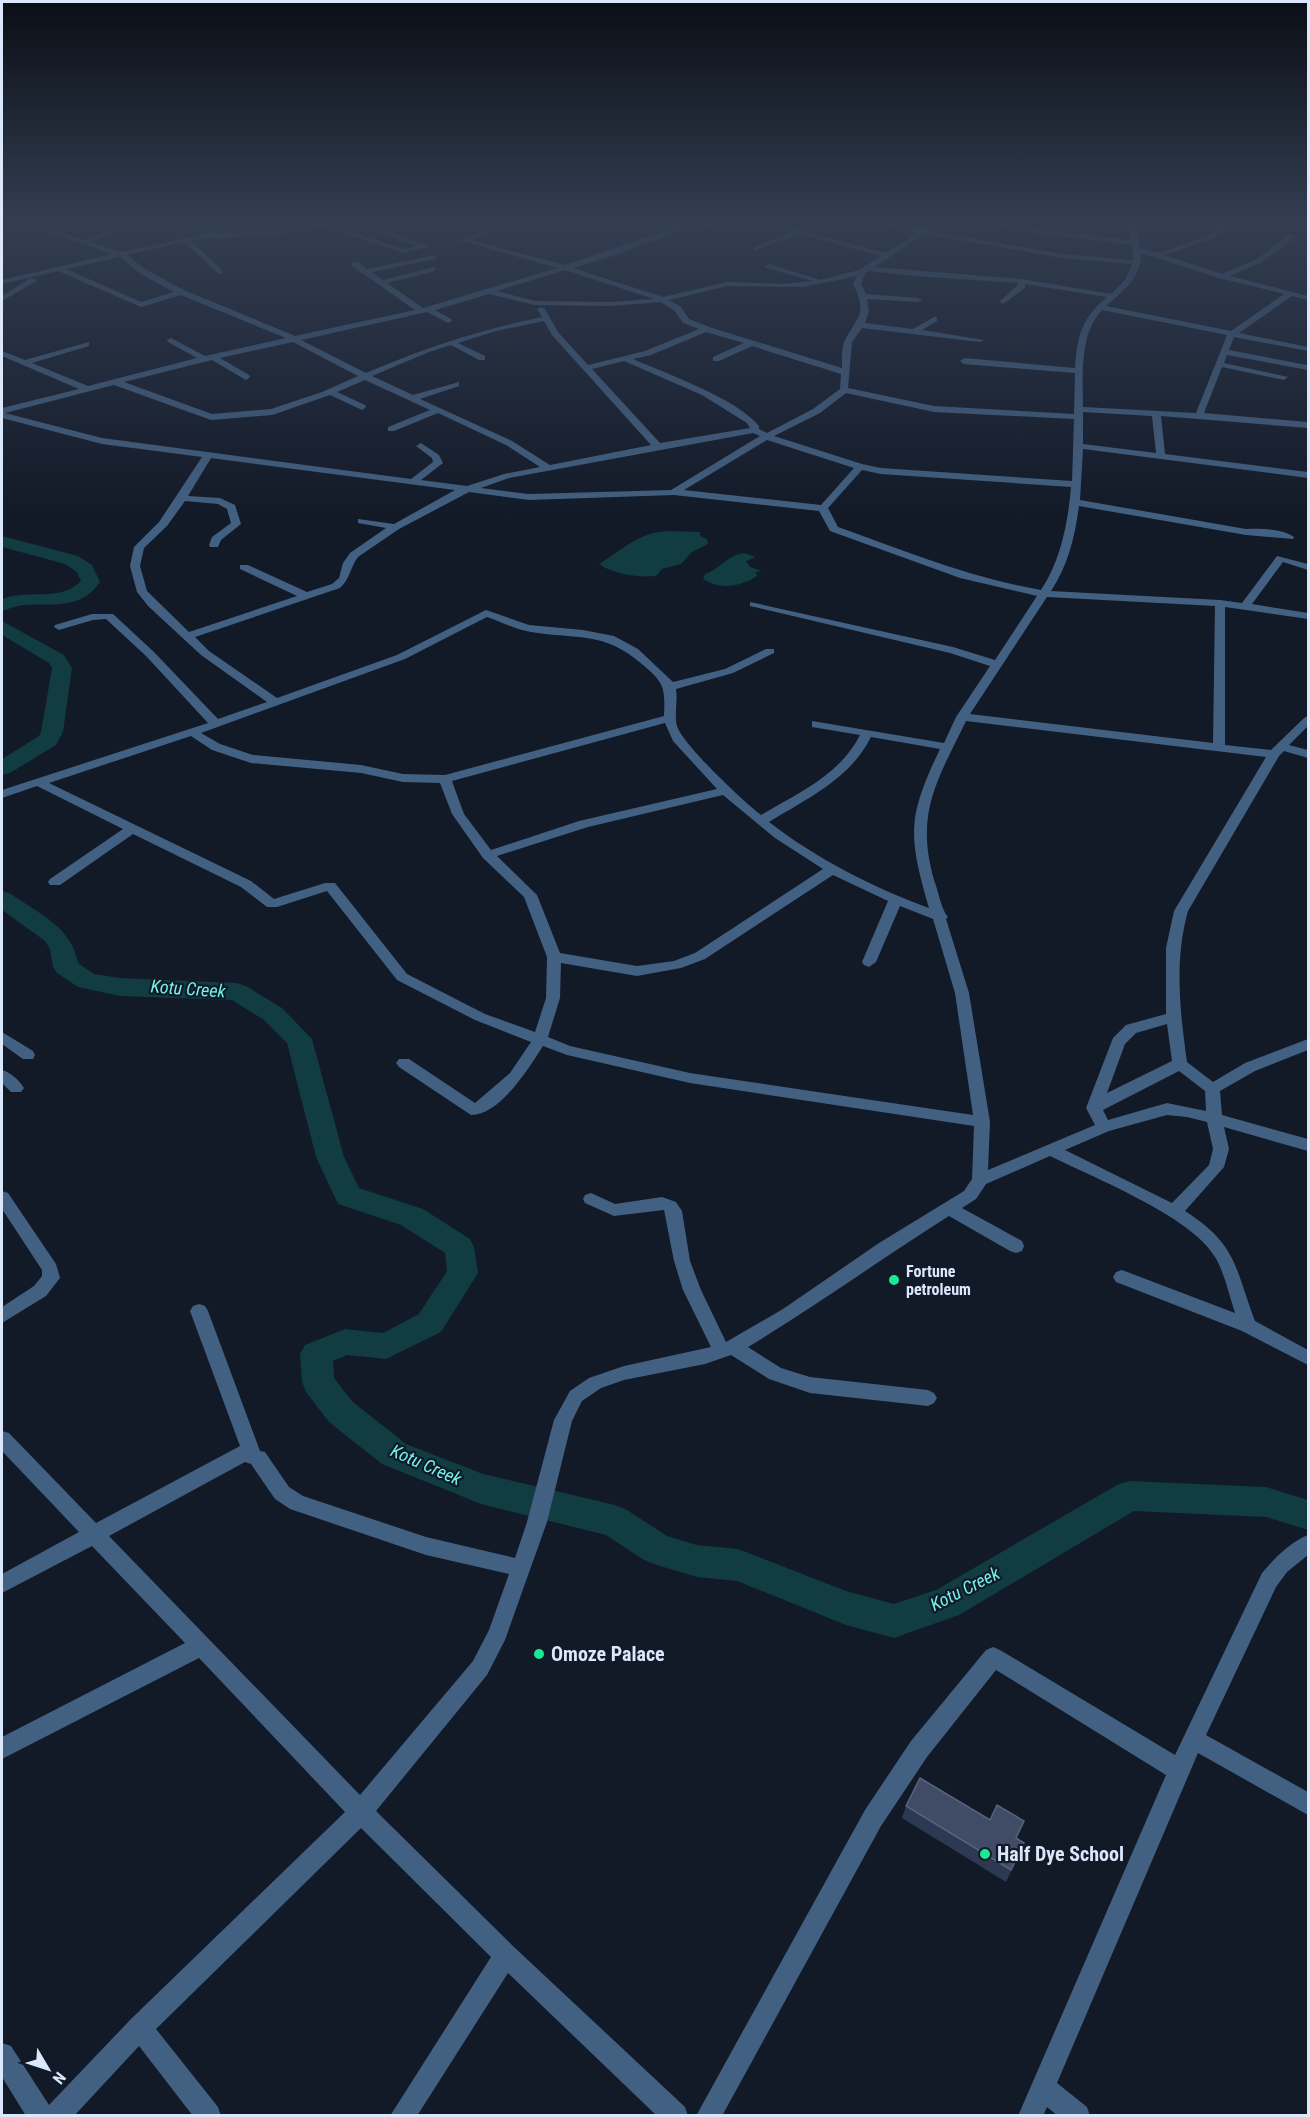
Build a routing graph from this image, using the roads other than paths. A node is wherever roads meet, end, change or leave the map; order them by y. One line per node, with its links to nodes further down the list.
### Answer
1 (547, 318): 33 (street)
2 (245, 319): 17 (street)
3 (385, 319): 17 (street)
4 (443, 319): 12 (street)
5 (544, 319): 20 (street)
6 (685, 319): 14 (street)
7 (862, 319): 13 (street)
8 (934, 319): 15 (street)
9 (1091, 319): 35 (street)
10 (1155, 319): 16 (street)
11 (1254, 319): 16 (street)
12 (448, 321)
13 (860, 325): 15 (street); 36 (street)
14 (706, 329): 21 (street); 28 (street)
15 (914, 332): 19 (street)
16 (1231, 335): 23 (street); 24 (street)
17 (294, 339): 26 (street); 37 (street)
18 (171, 340): 26 (street)
19 (980, 340)
20 (451, 342): 27 (street); 37 (street)
21 (752, 343): 29 (street); 36 (street)
22 (86, 344): 31 (street)
23 (1308, 349)
24 (1224, 352): 32 (street); 34 (street)
25 (2, 353): 31 (street)
26 (208, 358): 39 (street); 40 (street)
27 (482, 358)
28 (625, 359): 33 (street); 54 (street)
29 (716, 359)
30 (964, 361): 35 (street)
31 (23, 363): 42 (street)
32 (1219, 364): 38 (street); 51 (street)
33 (586, 368): 58 (street)
34 (1307, 368)
35 (1080, 371): 49 (street)
36 (845, 372): 43 (street)
37 (367, 375): 44 (street); 45 (street)
38 (1284, 376)
39 (246, 377)
40 (112, 381): 42 (street); 44 (street)
41 (456, 384): 45 (street)
42 (85, 388): 48 (street)
43 (844, 390): 49 (street); 55 (street)
44 (330, 392): 46 (street)
45 (412, 398): 47 (street)
46 (362, 407)
47 (438, 410): 53 (street); 62 (street)
48 (2, 413): 60 (street)
49 (1077, 413): 50 (street); 57 (street)
50 (1156, 414): 51 (street); 59 (street)
51 (1199, 415): 52 (street)
52 (1308, 425)
53 (391, 429)
54 (754, 430): 55 (street); 58 (street)
55 (765, 437): 61 (street); 67 (street)
56 (421, 446): 64 (street)
57 (1078, 446): 59 (street); 65 (street)
58 (658, 447): 62 (street)
59 (1161, 456): 63 (street)
60 (207, 457): 64 (street); 68 (street)
61 (860, 467): 65 (street); 70 (street)
62 (550, 469): 66 (street)
63 (1308, 475)
64 (414, 481): 66 (street)
65 (1076, 484): 69 (street)
66 (469, 489): 67 (street); 72 (street)
67 (674, 492): 70 (street)
68 (182, 498): 74 (street); 84 (street)
69 (1074, 502): 73 (street); 77 (street)
70 (823, 508): 77 (street)
71 (361, 521): 72 (street)
72 (395, 527): 78 (street)
73 (1289, 537)
74 (214, 545)
75 (244, 567): 78 (street)
76 (1308, 567): 81 (street)
77 (1044, 594): 79 (street); 86 (street)
78 (307, 596): 84 (street)
79 (1220, 603): 81 (street); 96 (street)
80 (754, 604): 86 (street)
81 (1245, 606): 82 (street)
82 (1308, 616)
83 (59, 627): 92 (street)
84 (188, 636): 88 (street)
85 (770, 651): 87 (street)
86 (996, 664): 89 (street)
87 (669, 687): 88 (street); 90 (street)
88 (276, 703): 92 (street)
89 (962, 717): 96 (street); 97 (street)
90 (668, 719): 100 (street); 102 (street)
91 (1308, 720): 98 (street)
92 (216, 724): 94 (street)
93 (816, 724): 95 (street)
94 (192, 732): 100 (street); 101 (street)
95 (867, 733): 97 (street); 104 (street)
96 (1219, 746): 98 (street)
97 (947, 747): 110 (street)
98 (1277, 751): 99 (street); 113 (street)
99 (1308, 754)
100 (445, 779): 106 (street)
101 (40, 783): 103 (street); 105 (street)
102 (724, 791): 104 (street); 106 (street)
103 (2, 794)
104 (761, 821): 107 (street)
105 (133, 828): 108 (street); 115 (street)
106 (488, 855): 111 (street)
107 (831, 870): 109 (street); 111 (street)
108 (56, 882)
109 (895, 901): 110 (street); 112 (street)
110 (940, 917): 125 (street)
111 (554, 957): 115 (street)
112 (869, 962)
113 (1173, 1017): 119 (street); 123 (street)
114 (2, 1037): 117 (street)
115 (539, 1041): 118 (street); 125 (street)
116 (1308, 1044): 122 (street)
117 (28, 1055)
118 (404, 1063)
119 (1180, 1064): 122 (street); 123 (street)
120 (2, 1075): 121 (street)
121 (16, 1088)
122 (1212, 1089): 124 (street)
123 (1095, 1108): 126 (street)
124 (1214, 1117): 126 (street); 127 (street); 133 (street)
125 (982, 1122): 129 (street)
126 (1104, 1127): 128 (street)
127 (1308, 1145)
128 (1052, 1150): 129 (street); 133 (street)
129 (980, 1180): 132 (street)
130 (2, 1197): 137 (street)
131 (591, 1199): 139 (street)
132 (949, 1209): 134 (street); 139 (street)
133 (1174, 1212): 138 (street)
134 (1016, 1246)
135 (1122, 1277): 138 (street)
136 (199, 1311): 143 (street)
137 (2, 1316)
138 (1248, 1326): 140 (street)
139 (728, 1349): 141 (street); 146 (street)
140 (1308, 1358)
141 (928, 1398)
142 (2, 1439): 144 (street)
143 (252, 1454): 144 (street); 146 (street)
144 (93, 1534): 147 (street); 148 (street)
145 (1308, 1544): 149 (street)
146 (520, 1568): 153 (street)
147 (2, 1584)
148 (201, 1646): 150 (street); 153 (street)
149 (1193, 1739): 151 (street); 152 (street)
150 (2, 1748)
151 (1179, 1770): 157 (street); 163 (street)
152 (1308, 1804)
153 (361, 1812): 154 (street); 155 (street)
154 (506, 1955): 161 (street); 162 (street)
155 (140, 2028): 159 (street); 160 (street)
156 (2, 2055): 158 (street)
157 (1042, 2087): 164 (street); 165 (street)
158 (41, 2115)
159 (56, 2115)
160 (209, 2115)
161 (402, 2115)
162 (676, 2115)
163 (708, 2115)
164 (1030, 2115)
165 (1078, 2115)

